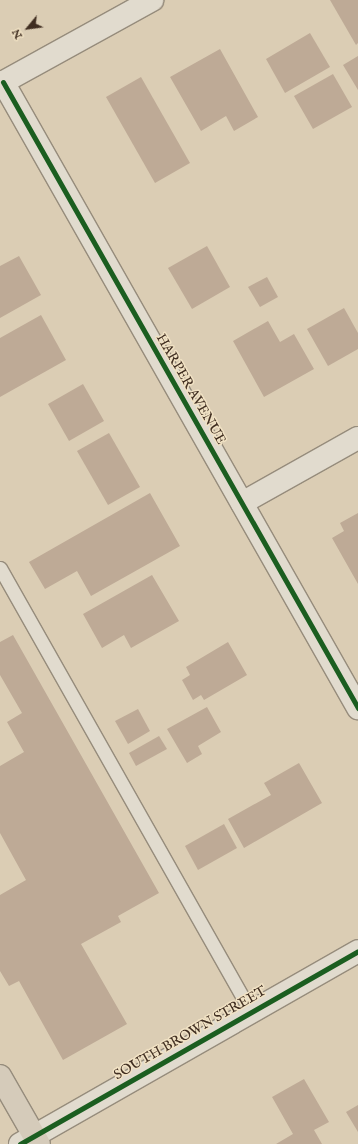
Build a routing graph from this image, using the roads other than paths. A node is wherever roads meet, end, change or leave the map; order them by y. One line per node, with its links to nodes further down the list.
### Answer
1 (152, 0): 2 (street)
2 (2, 83): 4 (street, HARPER AVENUE)
3 (358, 438): 4 (street)
4 (242, 503): 6 (street, HARPER AVENUE)
5 (0, 568): 8 (lane)
6 (358, 708)
7 (358, 951): 8 (street, SOUTH BROWN STREET)
8 (251, 1012): 10 (street, SOUTH BROWN STREET)
9 (0, 1076): 10 (main road)
10 (31, 1141)

